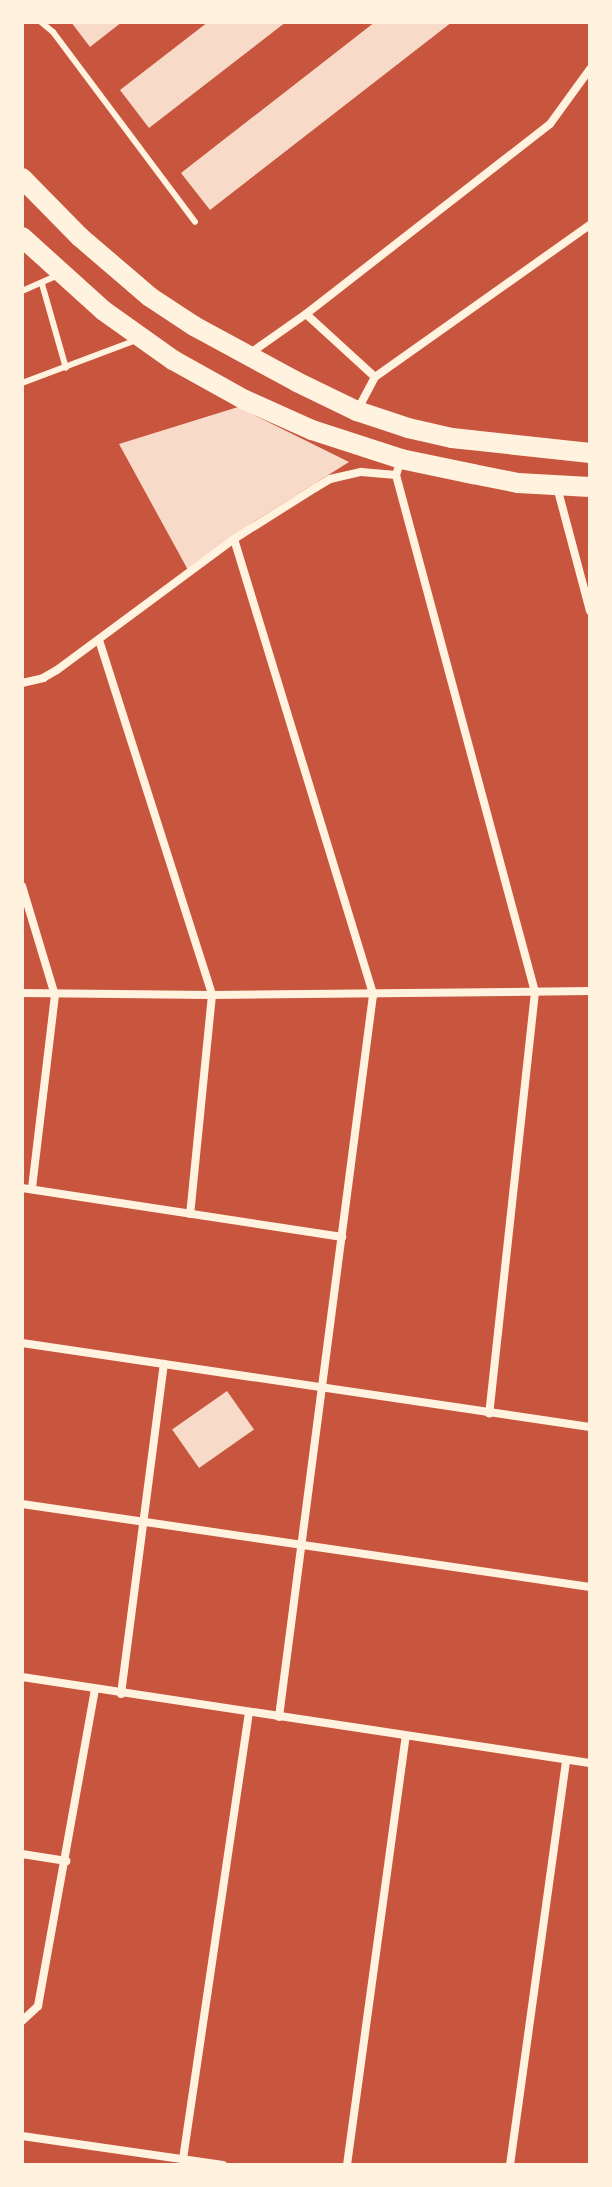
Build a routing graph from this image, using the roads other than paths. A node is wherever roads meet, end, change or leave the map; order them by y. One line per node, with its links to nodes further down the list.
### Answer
1 (41, 22): 4 (lane)
2 (590, 69): 10 (street)
3 (22, 178): 12 (main road)
4 (195, 222)
5 (590, 225): 14 (street)
6 (22, 237): 7 (main road)
7 (62, 273): 8 (lane); 11 (main road)
8 (42, 284): 9 (lane); 13 (lane)
9 (22, 291)
10 (306, 314): 12 (street); 14 (street)
11 (142, 338): 13 (lane); 18 (main road)
12 (247, 356): 16 (main road)
13 (66, 368): 15 (lane)
14 (375, 377): 16 (street)
15 (22, 383)
16 (357, 411): 17 (main road)
17 (590, 453)
18 (399, 467): 19 (main road); 21 (street); 27 (street)
19 (557, 487): 20 (main road); 22 (street)
20 (590, 487)
21 (234, 539): 23 (street); 31 (street)
22 (590, 611)
23 (99, 640): 24 (street); 30 (street)
24 (22, 683)
25 (22, 886): 29 (street)
26 (590, 991): 27 (street)
27 (535, 992): 31 (street); 38 (street)
28 (22, 993): 29 (street)
29 (55, 995): 30 (street); 32 (street)
30 (212, 995): 31 (street); 33 (street)
31 (373, 995): 34 (street)
32 (27, 1188): 33 (street)
33 (190, 1214): 34 (street)
34 (342, 1237): 37 (street)
35 (22, 1343): 36 (street)
36 (164, 1364): 37 (street); 41 (street)
37 (322, 1388): 38 (street); 42 (street)
38 (489, 1413): 39 (street)
39 (590, 1427)
40 (22, 1504): 41 (street)
41 (143, 1522): 42 (street); 46 (street)
42 (302, 1545): 43 (street); 48 (street)
43 (590, 1587)
44 (22, 1677): 45 (street)
45 (95, 1690): 46 (street); 53 (street)
46 (121, 1694): 47 (street)
47 (249, 1712): 48 (street); 56 (street)
48 (279, 1717): 49 (street)
49 (406, 1736): 50 (street); 58 (street)
50 (566, 1760): 51 (street); 59 (street)
51 (590, 1763)
52 (22, 1854): 53 (street)
53 (66, 1861): 54 (street)
54 (22, 2021)
55 (22, 2136): 56 (street)
56 (183, 2159): 57 (street)
57 (223, 2165)
58 (347, 2165)
59 (510, 2165)

